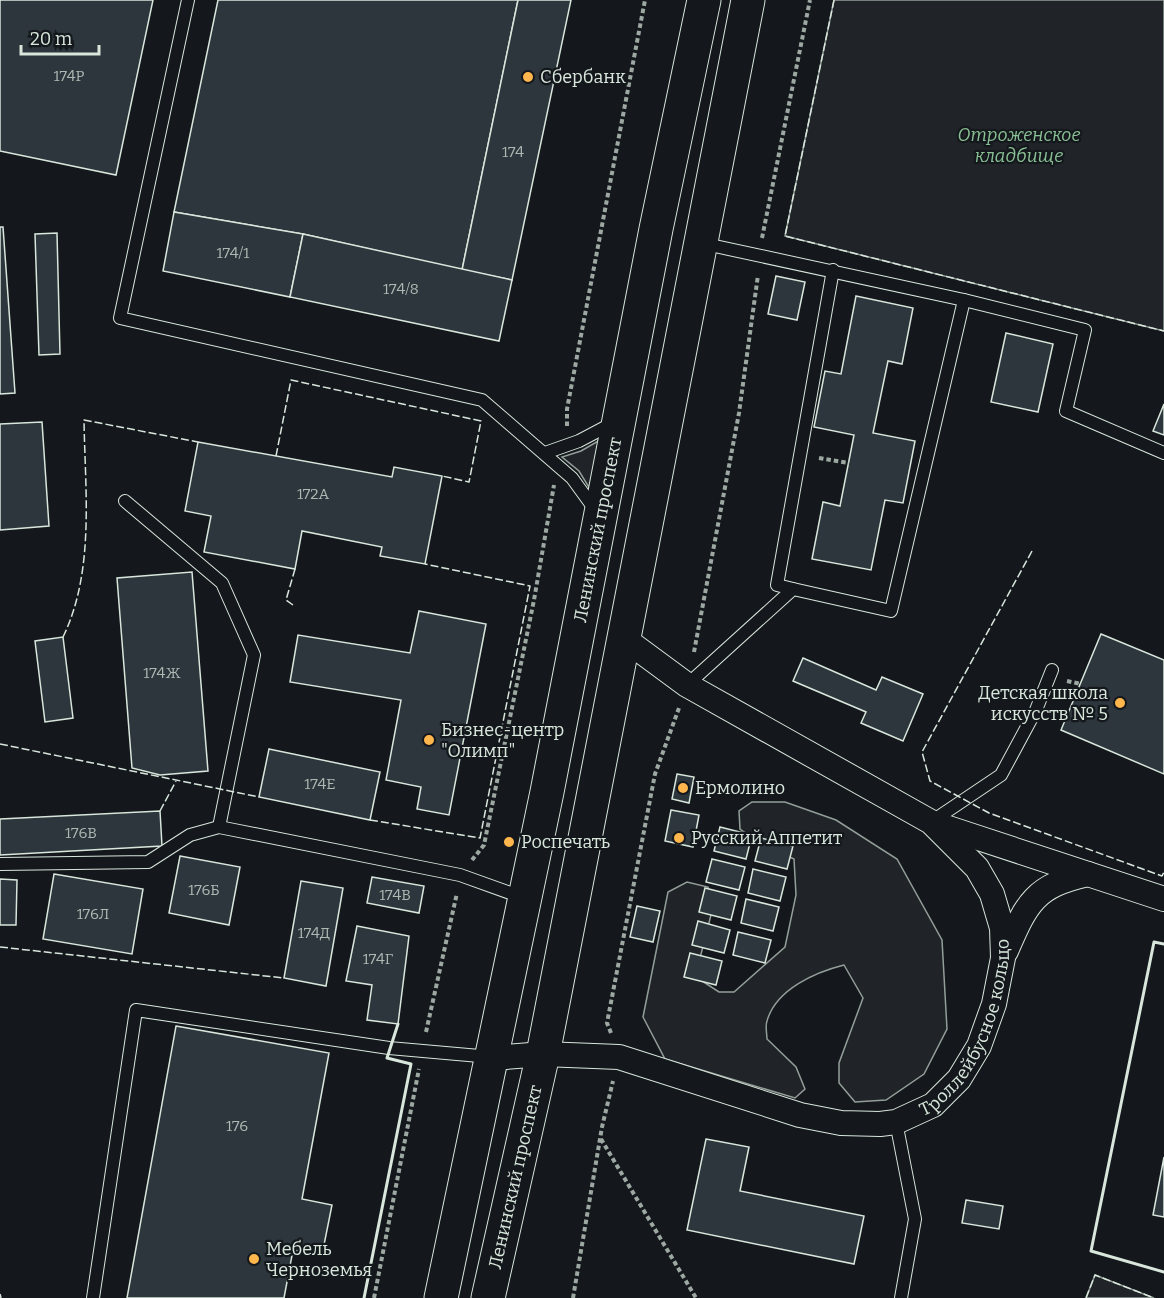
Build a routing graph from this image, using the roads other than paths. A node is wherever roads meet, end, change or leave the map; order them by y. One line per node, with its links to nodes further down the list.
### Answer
1 (188, 0): 8 (lane)
2 (704, 0): 7 (main road, Ленинский проспект)
3 (748, 0): 4 (main road, Ленинский проспект)
4 (701, 243): 5 (lane); 13 (main road, Ленинский проспект)
5 (833, 270): 6 (lane); 12 (lane)
6 (964, 300): 9 (lane); 12 (lane)
7 (619, 420): 8 (lane); 11 (main road, Ленинский проспект)
8 (545, 453): 11 (lane)
9 (1164, 453)
10 (125, 501): 17 (lane)
11 (598, 529): 13 (main road); 20 (main road, Ленинский проспект)
12 (793, 589): 15 (lane)
13 (626, 640): 15 (street, Троллейбусное кольцо); 23 (main road, Ленинский проспект)
14 (1052, 670): 16 (lane)
15 (687, 685): 16 (street, Троллейбусное кольцо)
16 (931, 822): 19 (street); 22 (street, Троллейбусное кольцо)
17 (219, 827): 18 (lane); 20 (lane)
18 (0, 864)
19 (1088, 874): 21 (street); 22 (street)
20 (525, 898): 24 (main road, Ленинский проспект)
21 (1164, 899)
22 (1003, 958): 25 (street, Троллейбусное кольцо)
23 (543, 1054): 24 (street, Ленинский проспект); 25 (street, Троллейбусное кольцо); 26 (main road, Ленинский проспект)
24 (493, 1058): 27 (lane); 28 (main road, Ленинский проспект)
25 (896, 1122): 29 (lane)
26 (493, 1297)
27 (93, 1298)
28 (441, 1298)
29 (901, 1298)

